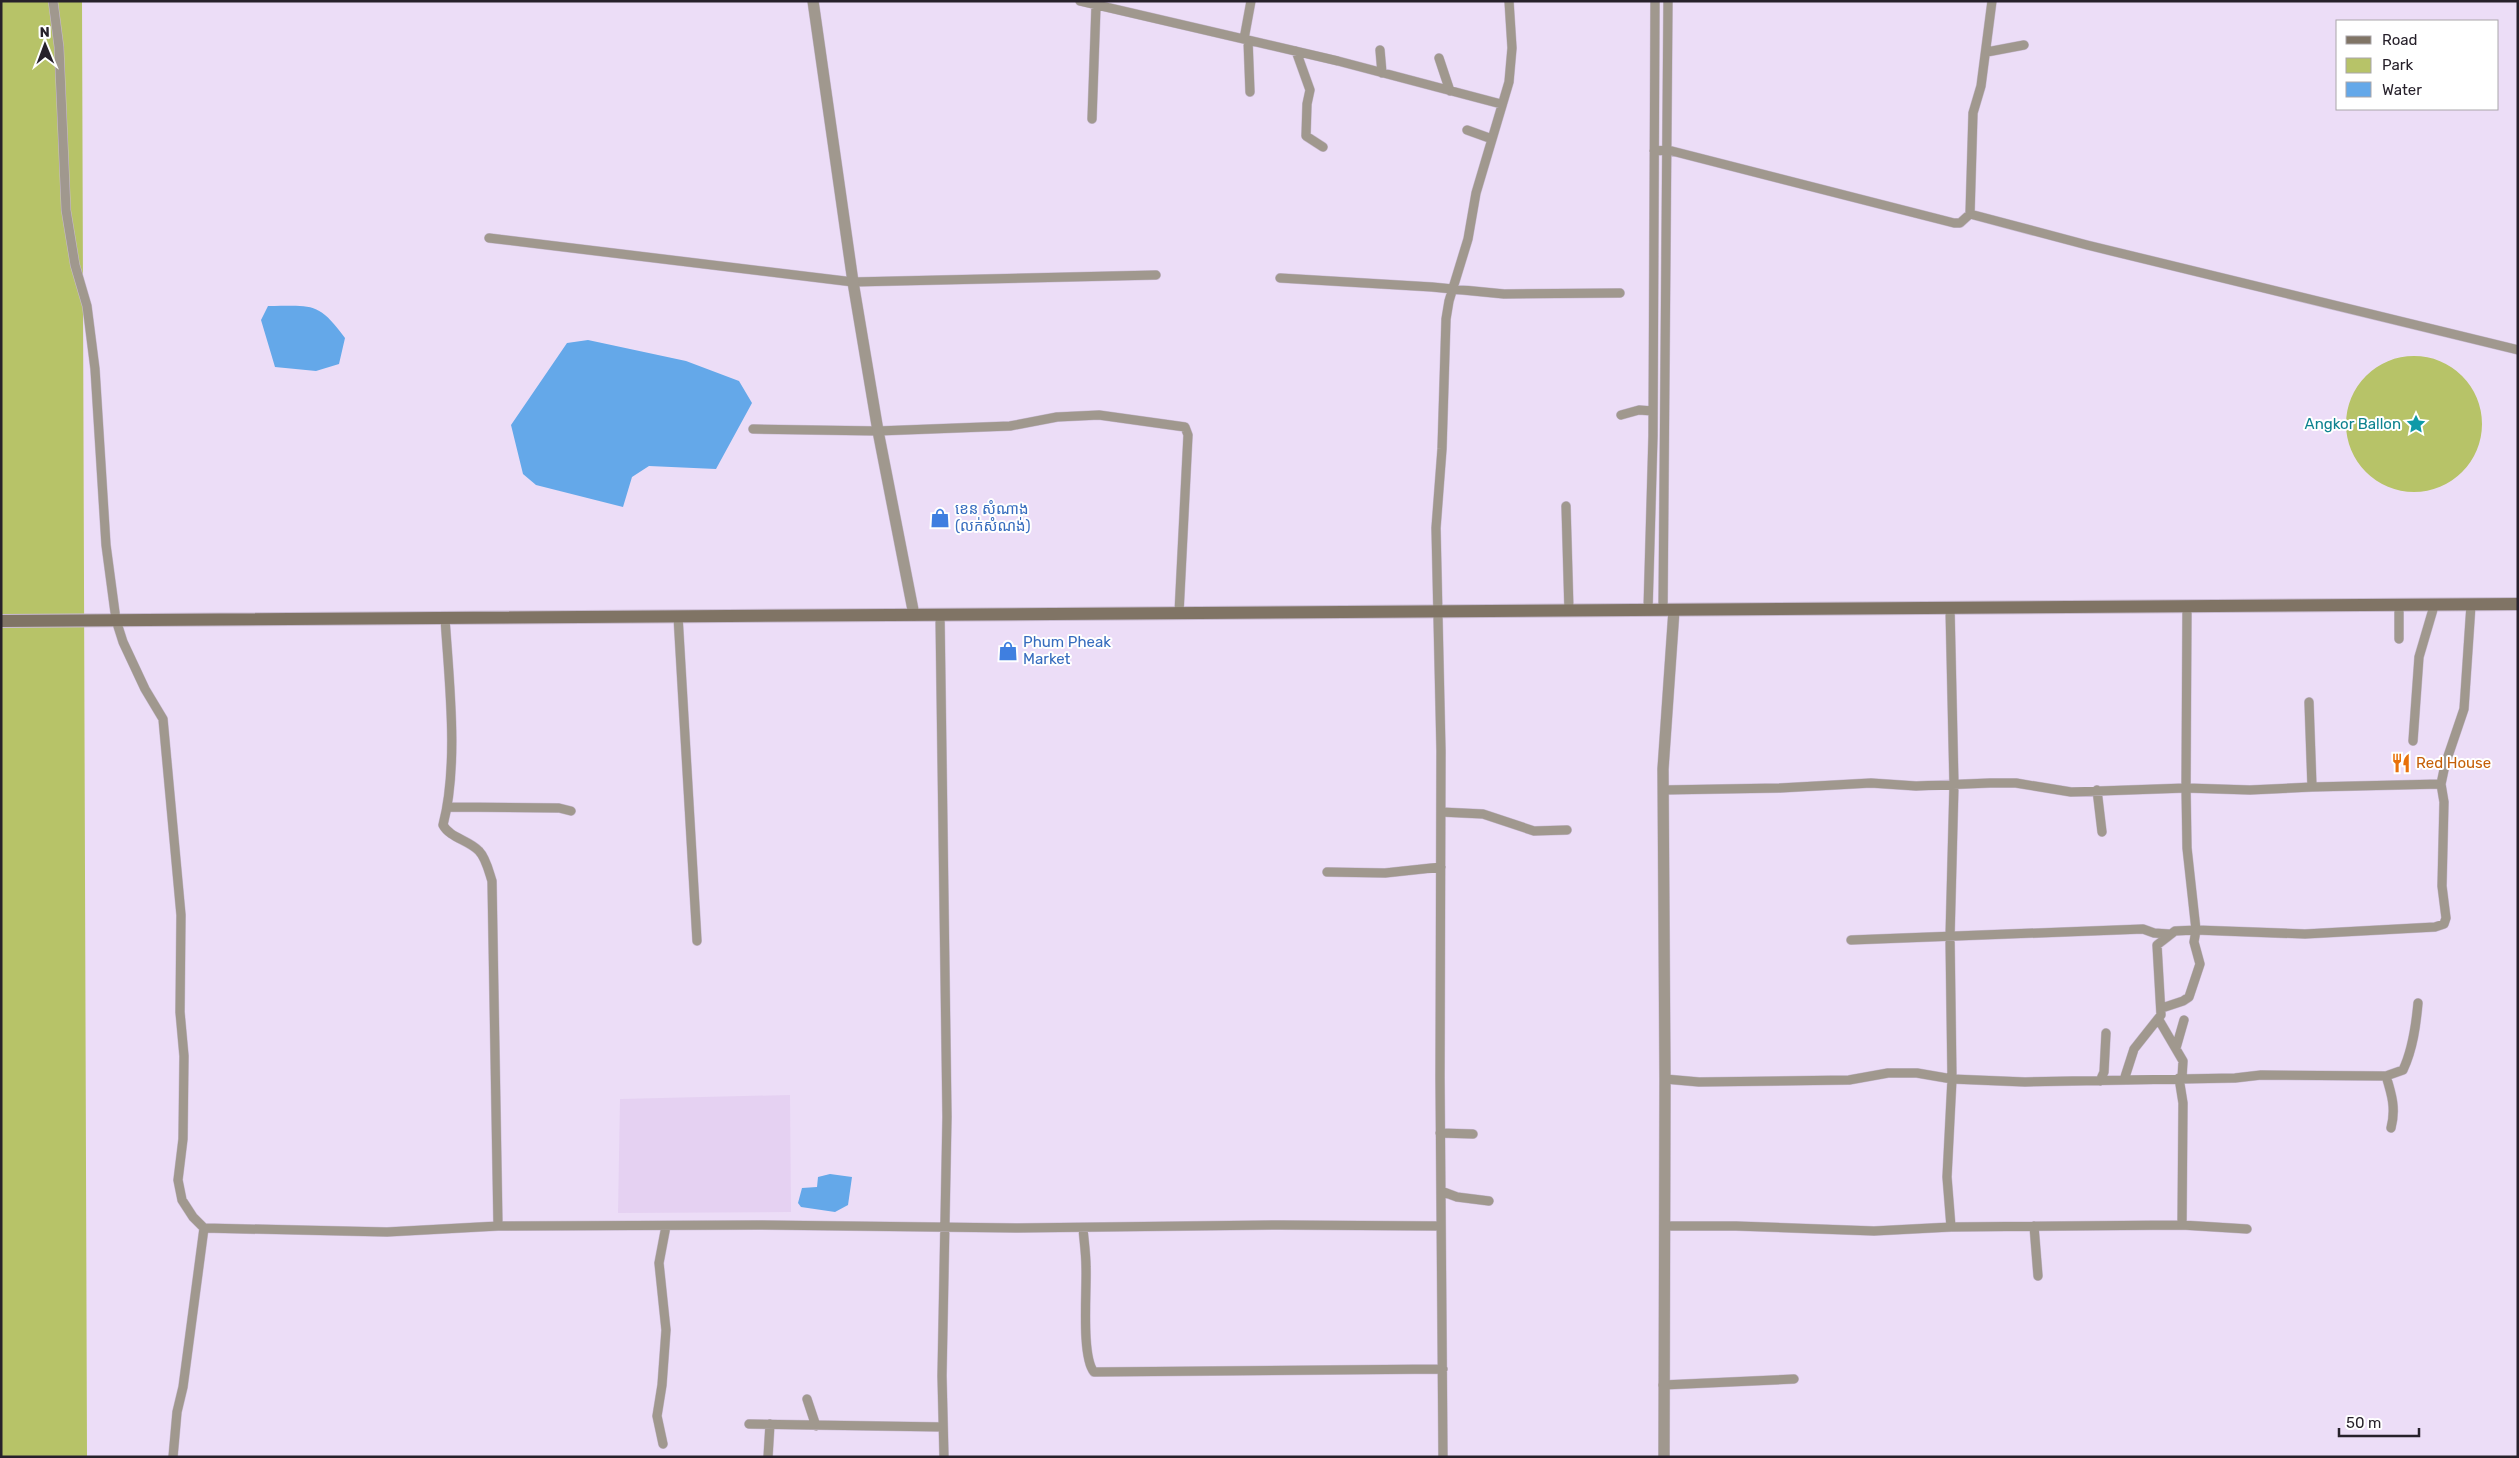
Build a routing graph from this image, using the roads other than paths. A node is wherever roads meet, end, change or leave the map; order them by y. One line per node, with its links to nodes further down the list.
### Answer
1 (53, 1): 53 (street)
2 (812, 1): 29 (street)
3 (1080, 1): 9 (street)
4 (1251, 1): 10 (street)
5 (1509, 1): 19 (street)
6 (1655, 1): 24 (street)
7 (1668, 1): 24 (street)
8 (1992, 1): 14 (street)
9 (1096, 6): 10 (street); 20 (street)
10 (1246, 39): 13 (street); 18 (street)
11 (2024, 45): 14 (street)
12 (1380, 50): 16 (street)
13 (1296, 51): 16 (street); 23 (street)
14 (1987, 52): 25 (street)
15 (1439, 58): 17 (street)
16 (1382, 73): 17 (street)
17 (1450, 91): 19 (street)
18 (1250, 92)
19 (1501, 104): 22 (street)
20 (1092, 119)
21 (1467, 130): 22 (street)
22 (1492, 139): 30 (street)
23 (1323, 147)
24 (1661, 151): 25 (street); 33 (street); 45 (street)
25 (1970, 214): 32 (street)
26 (489, 238): 29 (street)
27 (1156, 275): 29 (street)
28 (1280, 278): 30 (street)
29 (853, 282): 36 (street)
30 (1454, 289): 31 (street); 46 (street)
31 (1620, 293)
32 (2518, 350)
33 (1653, 411): 34 (street); 44 (street)
34 (1621, 414)
35 (753, 430): 36 (street)
36 (878, 431): 48 (street); 49 (street)
37 (1566, 506): 47 (street)
38 (2518, 604): 40 (main road)
39 (2400, 605): 41 (main road); 42 (main road); 55 (street)
40 (2471, 605): 42 (main road); 58 (street)
41 (2187, 606): 43 (main road); 61 (street)
42 (2434, 606): 57 (street)
43 (1950, 608): 45 (main road); 59 (street)
44 (1648, 610): 45 (main road); 47 (main road)
45 (1668, 610): 62 (street)
46 (1438, 611): 47 (main road); 48 (main road); 66 (street)
47 (1569, 611)
48 (1179, 613): 50 (main road)
49 (914, 615): 50 (main road); 51 (main road)
50 (940, 615): 99 (street)
51 (678, 616): 52 (main road); 75 (street)
52 (445, 618): 53 (main road); 64 (street)
53 (116, 620): 54 (main road); 101 (street)
54 (1, 621)
55 (2399, 639)
56 (2309, 702): 60 (street)
57 (2414, 741)
58 (2441, 784): 60 (street); 71 (street)
59 (1954, 785): 62 (street); 63 (street); 73 (street)
60 (2312, 787): 61 (street)
61 (2186, 788): 63 (street); 71 (street)
62 (1663, 790): 83 (street)
63 (2097, 790): 68 (street)
64 (448, 807): 65 (street); 94 (street)
65 (572, 811)
66 (1441, 812): 67 (street); 69 (street)
67 (1567, 830)
68 (2102, 832)
69 (1441, 867): 70 (street); 89 (street)
70 (1327, 872)
71 (2196, 930): 72 (street); 77 (street)
72 (2169, 934): 73 (street); 77 (street)
73 (1950, 937): 74 (street); 85 (street)
74 (1851, 940)
75 (697, 941)
76 (2418, 1003): 82 (street)
77 (2162, 1008): 78 (street)
78 (2158, 1020): 81 (street); 86 (street)
79 (2184, 1020): 81 (street)
80 (2106, 1033): 87 (street)
81 (2176, 1048): 84 (street)
82 (2386, 1076): 84 (street); 88 (street)
83 (1666, 1078): 85 (street); 97 (street)
84 (2180, 1078): 86 (street); 93 (street)
85 (1952, 1079): 87 (street); 100 (street)
86 (2124, 1080): 87 (street)
87 (2100, 1081)
88 (2391, 1128)
89 (1440, 1133): 90 (street); 91 (street)
90 (1473, 1134)
91 (1441, 1191): 92 (street); 96 (street)
92 (1488, 1201)
93 (2182, 1225): 98 (street); 103 (street)
94 (498, 1226): 95 (street); 101 (street)
95 (666, 1226): 99 (street); 113 (street)
96 (1441, 1226): 102 (street); 105 (street)
97 (1665, 1226): 100 (street); 107 (street)
98 (2034, 1226): 100 (street); 104 (street)
99 (944, 1227): 102 (street); 112 (street)
100 (1952, 1227)
101 (204, 1228): 114 (street)
102 (1082, 1228): 105 (street)
103 (2247, 1229)
104 (2038, 1276)
105 (1443, 1369): 117 (street)
106 (1794, 1379): 107 (street)
107 (1663, 1385): 118 (street)
108 (807, 1399): 111 (street)
109 (749, 1424): 110 (street)
110 (770, 1424): 111 (street); 115 (street)
111 (816, 1426): 112 (street)
112 (943, 1427): 116 (street)
113 (663, 1444)
114 (172, 1457)
115 (768, 1457)
116 (944, 1457)
117 (1443, 1457)
118 (1664, 1457)

